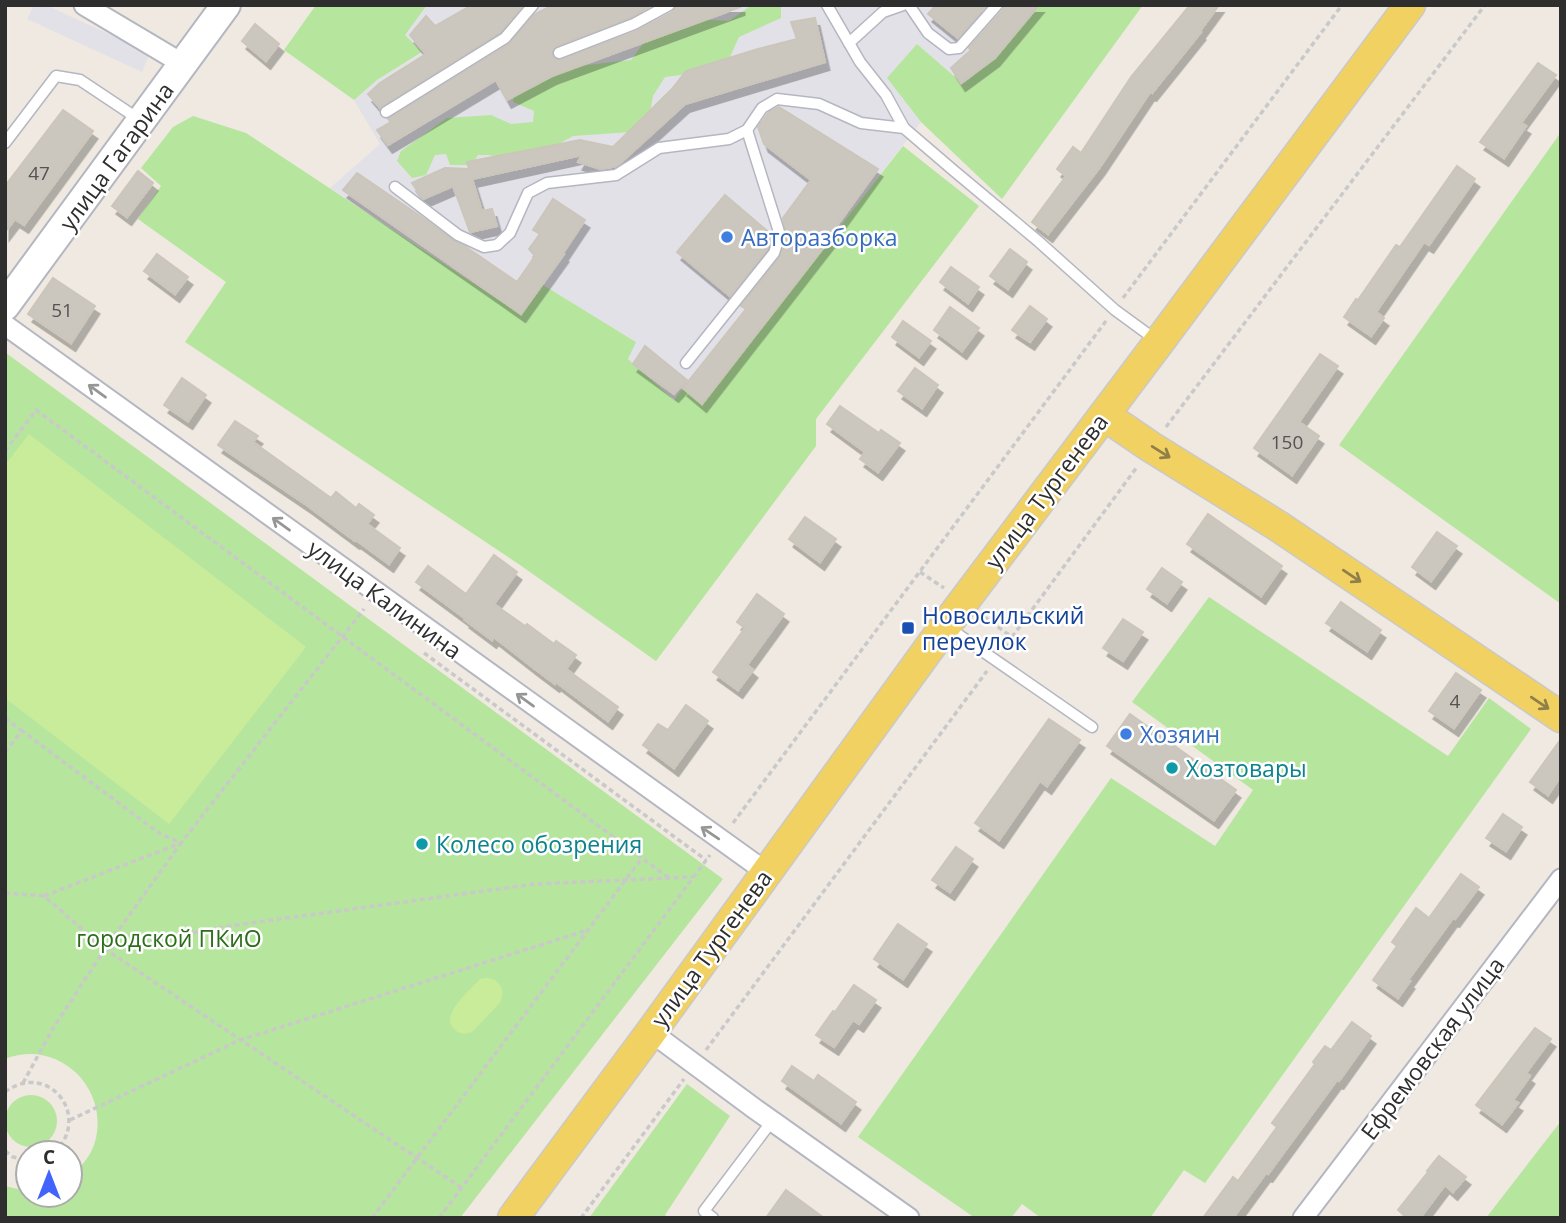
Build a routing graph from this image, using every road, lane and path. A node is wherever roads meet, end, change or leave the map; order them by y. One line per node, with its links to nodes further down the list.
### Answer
1 (84, 5): 14 (street)
2 (226, 5): 14 (street, улица Гагарина)
3 (533, 5): 15 (lane)
4 (669, 5): 13 (lane)
5 (827, 5): 12 (lane)
6 (903, 5): 12 (lane)
7 (909, 5): 8 (lane)
8 (997, 5)
9 (1342, 5): 22 (path)
10 (1410, 5): 24 (main road, улица Тургенева)
11 (1485, 5): 27 (path)
12 (849, 43): 17 (lane)
13 (559, 53)
14 (183, 64): 16 (street, улица Гагарина)
15 (386, 112)
16 (141, 121): 19 (lane); 21 (street, улица Гагарина)
17 (904, 128): 18 (lane); 22 (lane)
18 (747, 130): 20 (lane); 25 (lane)
19 (5, 143)
20 (395, 187)
21 (5, 306)
22 (1115, 310): 24 (lane); 29 (path)
23 (5, 325): 41 (street, улица Калинина, one-way to 23)
24 (1159, 342): 26 (main road, улица Тургенева)
25 (686, 363)
26 (1104, 415): 27 (main road); 30 (main road, улица Тургенева)
27 (1151, 447): 34 (path); 36 (main road, one-way to 36)
28 (5, 451): 33 (path)
29 (920, 572): 30 (path); 41 (path)
30 (964, 602): 32 (main road, улица Тургенева); 34 (path)
31 (363, 609): 33 (path)
32 (946, 625): 35 (lane); 44 (main road, улица Тургенева)
33 (342, 636): 42 (path); 43 (path)
34 (1012, 637): 35 (path)
35 (995, 660): 38 (lane); 55 (path)
36 (1561, 717)
37 (5, 718): 39 (path)
38 (1092, 727)
39 (22, 731): 40 (path); 42 (path)
40 (5, 752)
41 (720, 840): 44 (street, улица Калинина); 45 (path)
42 (181, 843): 50 (path); 52 (path)
43 (642, 858): 46 (path); 48 (path)
44 (766, 872): 53 (main road, улица Тургенева)
45 (695, 877): 46 (path); 62 (path)
46 (669, 878): 48 (path)
47 (1561, 879): 69 (street, Ефремовская улица)
48 (625, 880): 51 (path); 52 (path)
49 (5, 893): 50 (path)
50 (44, 896): 52 (path)
51 (588, 930): 54 (path); 61 (path)
52 (105, 949): 54 (path); 56 (path)
53 (651, 1032): 55 (street); 65 (main road, улица Тургенева)
54 (240, 1040): 58 (path); 61 (path)
55 (695, 1065): 59 (street); 66 (path)
56 (23, 1083): 57 (path); 58 (path)
57 (5, 1092)
58 (70, 1120): 60 (path)
59 (772, 1121): 67 (lane); 68 (street)
60 (66, 1139)
61 (417, 1158): 62 (path); 63 (path)
62 (461, 1188): 64 (path)
63 (372, 1218)
64 (439, 1218)
65 (513, 1218)
66 (581, 1218)
67 (713, 1218)
68 (909, 1218)
69 (1303, 1218)

